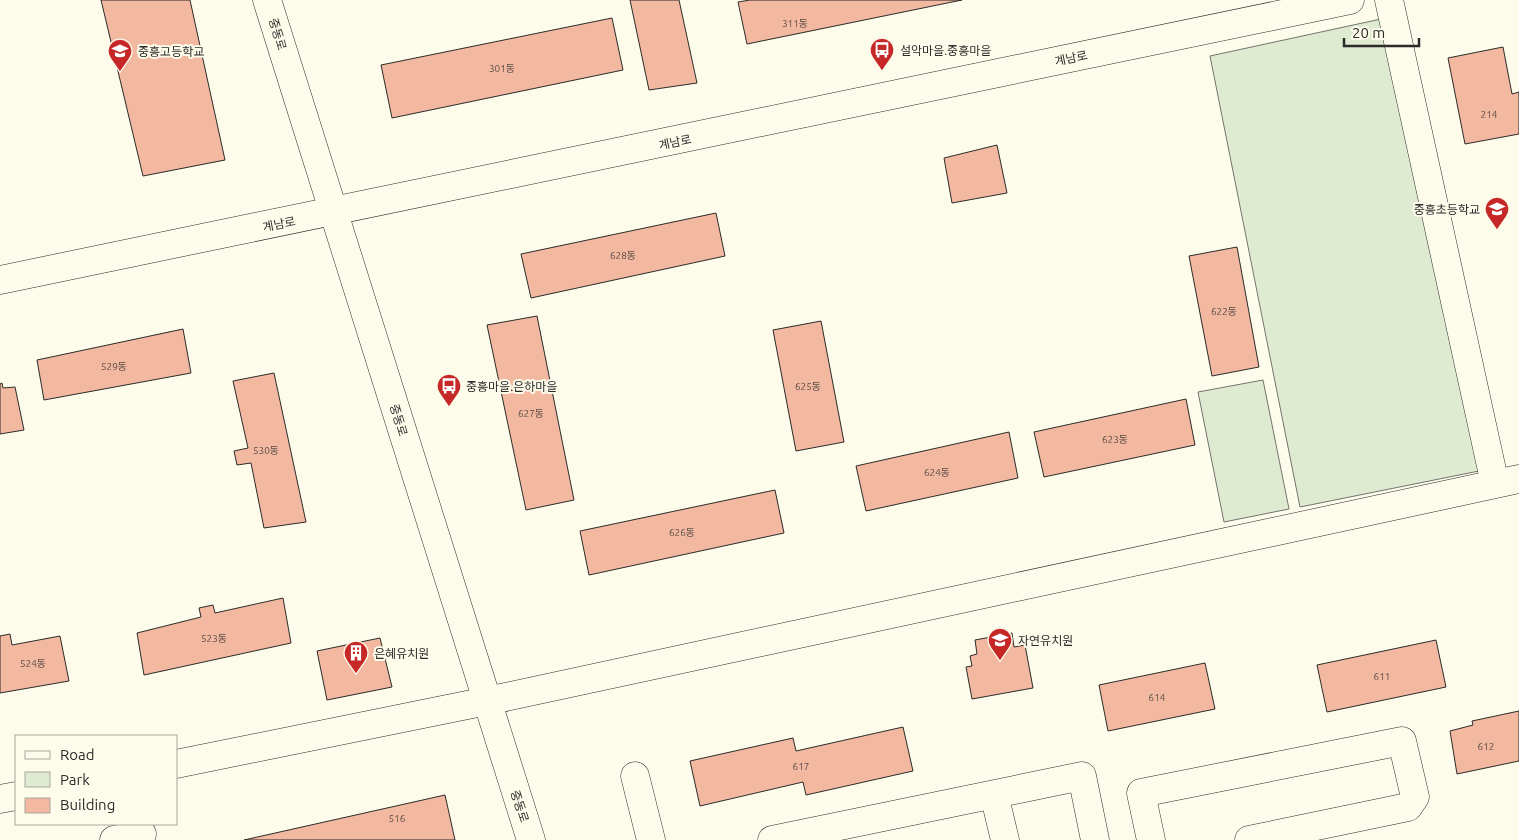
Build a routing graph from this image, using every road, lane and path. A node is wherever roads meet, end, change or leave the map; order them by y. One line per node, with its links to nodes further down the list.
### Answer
1 (267, 0): 4 (street, 중동로)
2 (1350, 0): 4 (street, 계남로)
3 (1389, 0): 6 (street)
4 (334, 213): 5 (street, 계남로); 7 (street, 중동로)
5 (0, 280)
6 (1507, 482): 7 (street)
7 (487, 702): 8 (street); 15 (street, 중동로)
8 (178, 764)
9 (635, 776): 16 (street)
10 (994, 794): 17 (street); 18 (street); 19 (street)
11 (15, 796): 12 (street)
12 (0, 799)
13 (141, 833): 14 (street)
14 (114, 840)
15 (531, 840)
16 (651, 840)
17 (772, 840)
18 (1005, 840)
19 (1095, 840)
20 (1150, 840): 21 (street)
21 (1249, 840)

